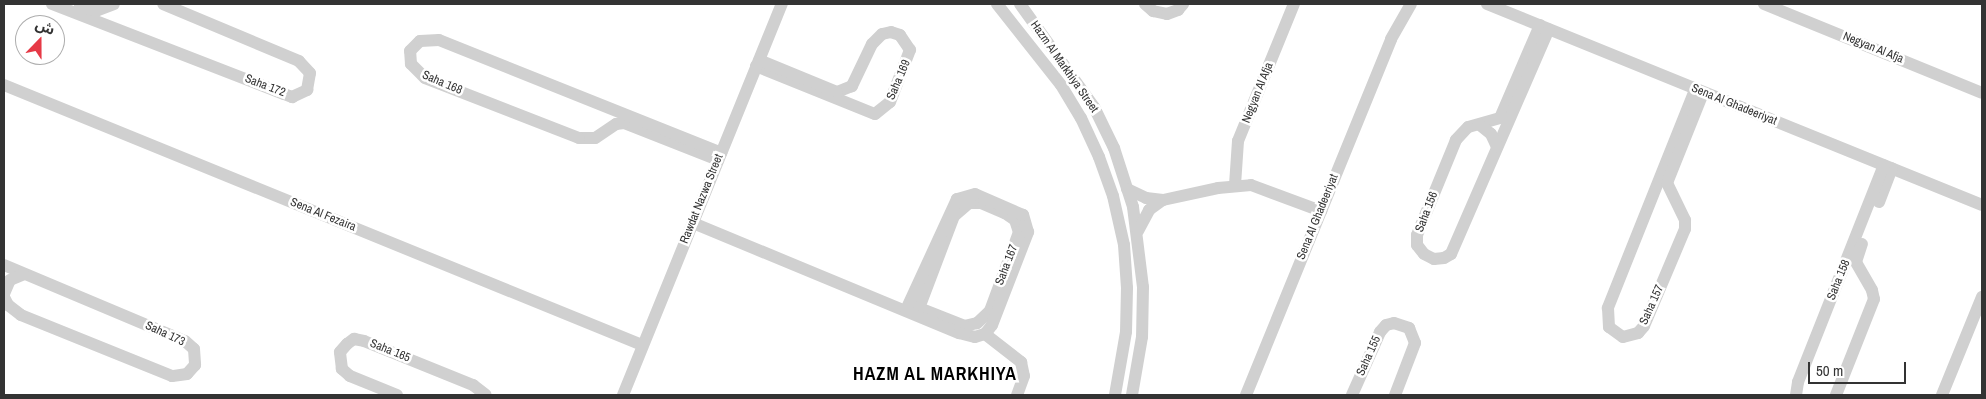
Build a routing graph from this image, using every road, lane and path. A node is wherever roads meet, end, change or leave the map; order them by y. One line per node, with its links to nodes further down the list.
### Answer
1 (52, 4): 16 (street, Saha 172)
2 (74, 4): 3 (street)
3 (114, 4): 16 (street)
4 (164, 4): 16 (street, Saha 172)
5 (997, 4): 52 (street, Hazm Al Markhiya Street)
6 (1020, 4): 31 (street, Hazm Al Markhiya Street)
7 (1145, 4): 8 (street)
8 (1183, 4)
9 (1294, 4): 30 (street, Negyan Al Afja)
10 (1402, 4): 17 (street, Sena Al Ghadeeriyat)
11 (1410, 4): 17 (street, Sena Al Ghadeeriyat)
12 (1488, 4): 15 (street, Sena Al Ghadeeriyat)
13 (1764, 4): 22 (street, Negyan Al Afja)
14 (780, 5): 18 (street, Rawdat Nazwa Street)
15 (1544, 27): 21 (street, Sena Al Ghadeeriyat); 25 (street, Saha 156); 27 (street, Saha 156)
16 (122, 31)
17 (1391, 39): 36 (street, Sena Al Ghadeeriyat)
18 (757, 63): 19 (street); 24 (street, Saha 169); 28 (street, Rawdat Nazwa Street)
19 (855, 80): 24 (street); 24 (street, Saha 169)
20 (4, 85): 47 (street, Sena Al Fezaira)
21 (1699, 91): 29 (street, Sena Al Ghadeeriyat); 33 (street, Saha 157); 34 (street, Saha 157)
22 (1982, 93)
23 (598, 104): 26 (street); 26 (street, Saha 168); 28 (street, Saha 168)
24 (856, 108)
25 (1480, 125): 27 (street); 27 (street, Saha 156)
26 (605, 131): 28 (street, Saha 168)
27 (1497, 147)
28 (719, 157): 37 (street, Rawdat Nazwa Street)
29 (1888, 167): 35 (street, Sena Al Ghadeeriyat); 41 (street, Saha 158); 42 (street, Saha 158)
30 (1235, 185): 32 (street); 36 (street)
31 (1127, 189): 32 (street); 38 (street, Hazm Al Markhiya Street)
32 (1163, 200): 38 (street)
33 (1674, 201): 34 (street); 34 (street, Saha 157)
34 (1649, 205)
35 (1982, 205)
36 (1321, 211): 54 (street, Sena Al Ghadeeriyat)
37 (694, 219): 45 (street, Saha 167); 47 (street, Rawdat Nazwa Street)
38 (1138, 232): 53 (street, Hazm Al Markhiya Street)
39 (4, 265): 40 (street, Saha 173)
40 (24, 274): 43 (street); 43 (street, Saha 173)
41 (1863, 277): 42 (street); 58 (street, Saha 158)
42 (1837, 284): 57 (street, Saha 158)
43 (4, 296)
44 (1982, 297): 59 (street)
45 (913, 309): 45 (street, Saha 167); 46 (street, Saha 167); 46 (street, Saha 167)
46 (985, 334): 51 (street)
47 (642, 345): 50 (street, Rawdat Nazwa Street)
48 (397, 395): 49 (street, Saha 165)
49 (486, 395)
50 (623, 395)
51 (1017, 395)
52 (1115, 395)
53 (1132, 395)
54 (1246, 395)
55 (1352, 395): 56 (street, Saha 155)
56 (1395, 395)
57 (1796, 395)
58 (1836, 395)
59 (1942, 395)

